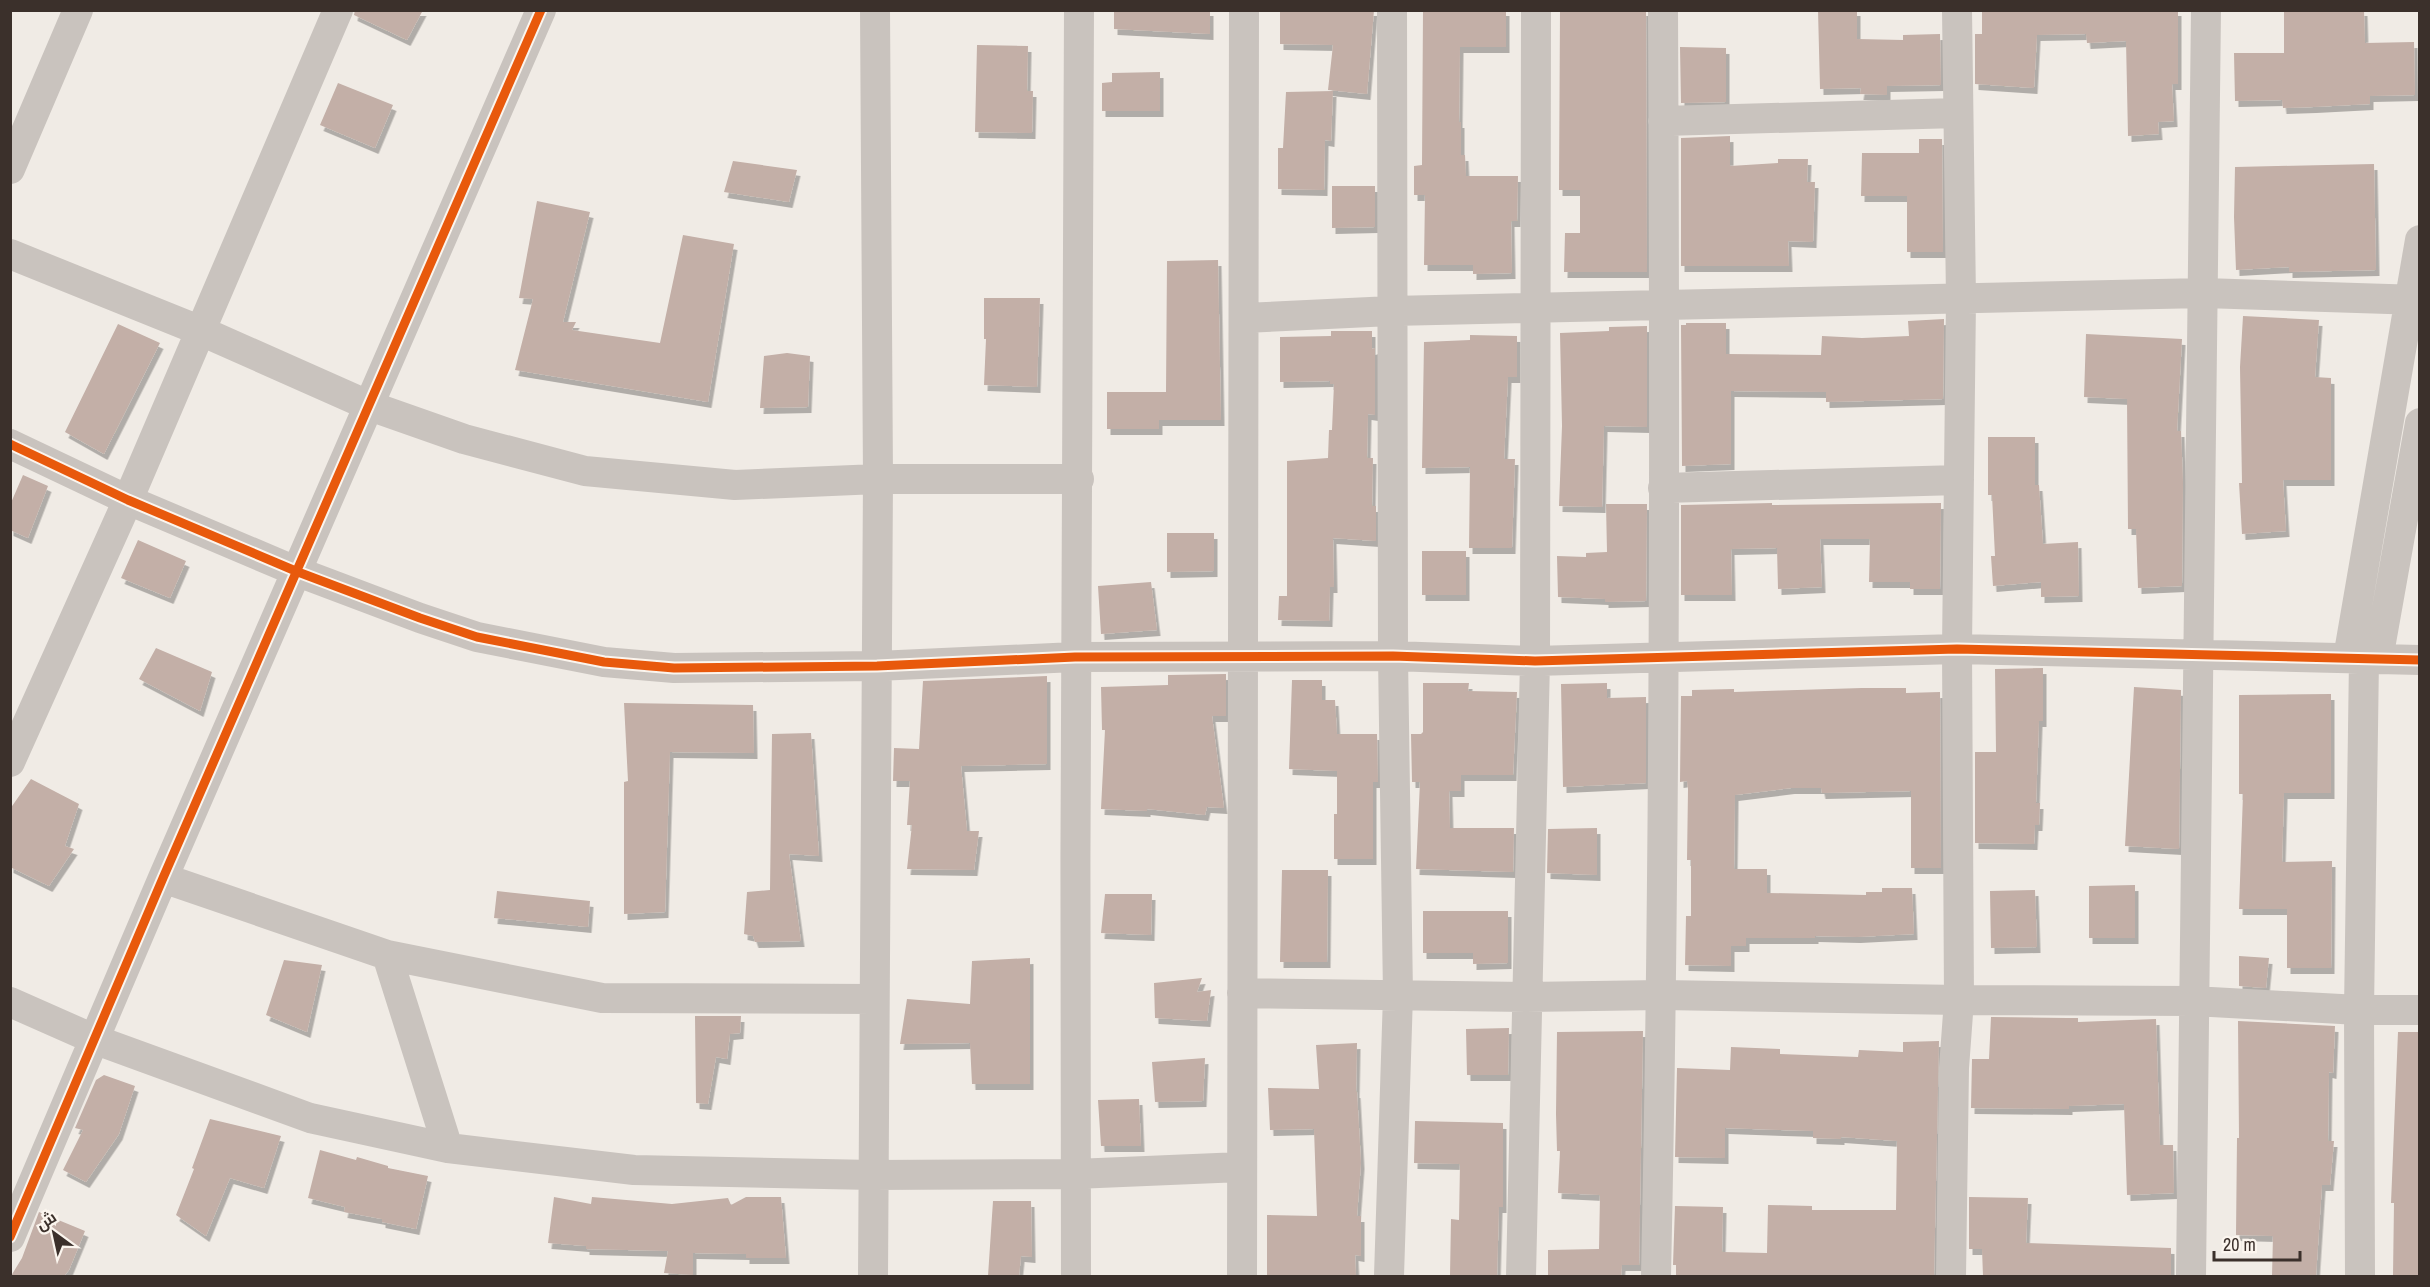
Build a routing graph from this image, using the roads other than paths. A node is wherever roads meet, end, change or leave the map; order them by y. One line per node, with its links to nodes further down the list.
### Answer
1 (78, 10): 14 (street)
2 (338, 10): 24 (street)
3 (541, 10): 25 (street)
4 (875, 10): 28 (street)
5 (1079, 10): 29 (street)
6 (1244, 10): 23 (street)
7 (1392, 10): 22 (street)
8 (1536, 10): 21 (street)
9 (1663, 10): 13 (street)
10 (1957, 10): 12 (street)
11 (2206, 10): 17 (street)
12 (1958, 113): 13 (street); 18 (street)
13 (1663, 121): 20 (street)
14 (10, 169)
15 (2420, 240): 19 (street)
16 (10, 254): 24 (street)
17 (2204, 293): 18 (street); 19 (street); 35 (street)
18 (1961, 299): 20 (street); 30 (street)
19 (2414, 299): 40 (street)
20 (1665, 306): 21 (street); 31 (street)
21 (1536, 308): 22 (street); 42 (street)
22 (1391, 311): 23 (street); 38 (street)
23 (1244, 318): 37 (street)
24 (201, 331): 25 (street); 32 (street)
25 (370, 406): 28 (street); 33 (street)
26 (2420, 423): 40 (street)
27 (10, 444): 32 (street)
28 (878, 479): 29 (street); 43 (street)
29 (1079, 479): 36 (street)
30 (1959, 480): 31 (street); 34 (street)
31 (1663, 488): 39 (street)
32 (128, 500): 33 (street); 44 (street)
33 (298, 572): 43 (street); 45 (street)
34 (1958, 649): 35 (street); 39 (street); 52 (street)
35 (2200, 655): 40 (street); 53 (street)
36 (1076, 657): 37 (street); 43 (street); 60 (street)
37 (1245, 657): 38 (street); 47 (street)
38 (1393, 657): 42 (street); 49 (street)
39 (1662, 659): 42 (street); 48 (street)
40 (2364, 659): 41 (street); 55 (street)
41 (2420, 660)
42 (1535, 661): 50 (street)
43 (877, 666): 51 (street)
44 (10, 762)
45 (163, 878): 46 (street); 57 (street)
46 (387, 955): 51 (street); 58 (street)
47 (1242, 993): 49 (street); 59 (street)
48 (1662, 994): 50 (street); 52 (street); 68 (street)
49 (1398, 995): 50 (street); 66 (street)
50 (1526, 997): 67 (street)
51 (874, 999): 61 (street)
52 (1959, 1000): 53 (street); 69 (street)
53 (2193, 1001): 55 (street); 70 (street)
54 (10, 1002): 57 (street)
55 (2359, 1010): 56 (street); 71 (street)
56 (2420, 1010)
57 (96, 1040): 58 (street); 62 (street)
58 (448, 1148): 61 (street)
59 (1240, 1167): 60 (street); 65 (street)
60 (1075, 1174): 61 (street); 64 (street)
61 (873, 1175): 63 (street)
62 (10, 1237)
63 (873, 1276)
64 (1076, 1276)
65 (1242, 1276)
66 (1389, 1276)
67 (1521, 1276)
68 (1656, 1276)
69 (1951, 1276)
70 (2191, 1276)
71 (2360, 1276)

